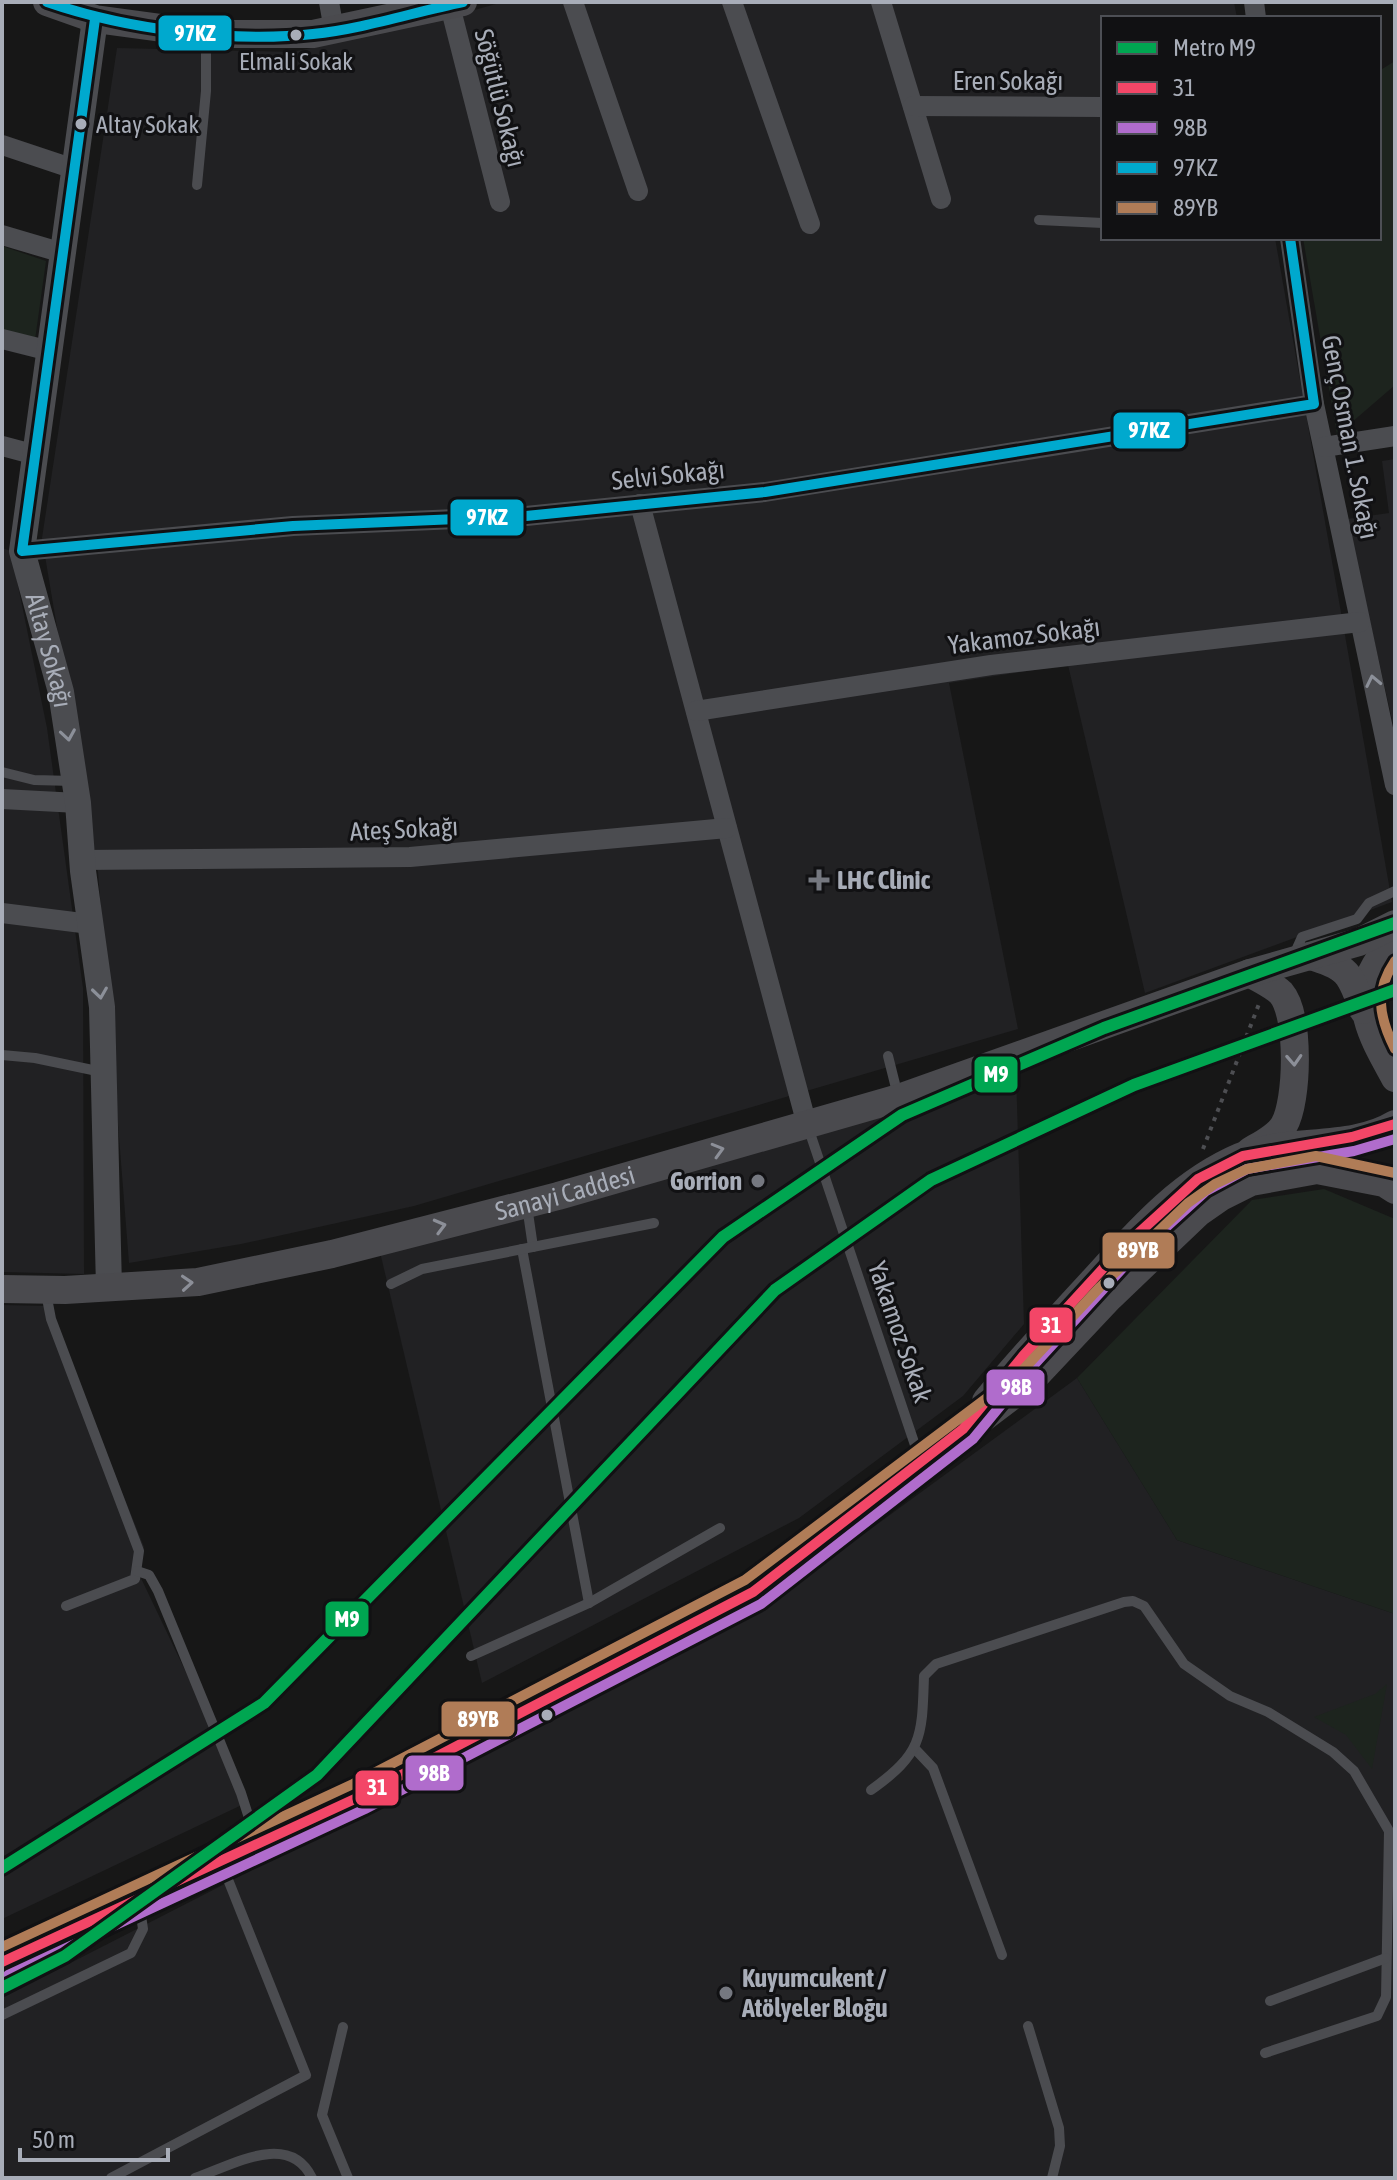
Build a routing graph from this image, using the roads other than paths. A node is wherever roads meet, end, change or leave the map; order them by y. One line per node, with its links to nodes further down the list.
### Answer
1 (47, 2): 7 (main road)
2 (329, 2): 8 (street)
3 (573, 2): 15 (street)
4 (732, 2): 20 (street)
5 (881, 2): 10 (street)
6 (454, 3): 8 (main road); 17 (street, Söğütlü Sokağı)
7 (97, 11): 9 (main road); 13 (street, Altay Sokağı)
8 (334, 30): 9 (main road)
9 (206, 34): 14 (lane)
10 (913, 106): 11 (street, Eren Sokağı); 16 (street)
11 (1101, 107)
12 (2, 145): 13 (street)
13 (77, 170): 23 (street, Altay Sokağı)
14 (197, 185)
15 (638, 191)
16 (941, 199)
17 (500, 202)
18 (1039, 220): 19 (lane)
19 (1101, 223)
20 (810, 224)
21 (2, 235): 23 (street)
22 (1290, 240): 26 (street, Genç Osman 1. Sokağı)
23 (63, 253): 25 (street, Altay Sokağı)
24 (2, 339): 25 (street)
25 (50, 351): 30 (street, Altay Sokağı)
26 (1314, 404): 29 (street, Genç Osman 1. Sokağı); 31 (street, Selvi Sokağı)
27 (1395, 436): 29 (street)
28 (2, 446): 30 (street)
29 (1324, 447): 33 (street, Genç Osman 1. Sokağı)
30 (36, 455): 32 (street, Altay Sokağı)
31 (640, 504): 32 (street, Selvi Sokağı); 34 (street)
32 (22, 551): 37 (street, Altay Sokağı, one-way to 37)
33 (1360, 622): 34 (street, Yakamoz Sokağı); 36 (street, Genç Osman 1. Sokağı, one-way to 33)
34 (696, 711): 39 (street)
35 (2, 772): 37 (lane)
36 (1395, 785)
37 (77, 792): 38 (street); 40 (street, Altay Sokağı)
38 (2, 799)
39 (727, 828): 40 (street, Ateş Sokağı); 55 (street)
40 (82, 860): 43 (street, Altay Sokağı)
41 (1395, 891): 46 (lane)
42 (2, 913): 43 (street)
43 (90, 924): 51 (street, Altay Sokağı, one-way to 51)
44 (1395, 924): 46 (main road, Sanayi Caddesi)
45 (1395, 941): 48 (main road)
46 (1301, 958): 47 (main road, Sanayi Caddesi); 48 (main road)
47 (1250, 973): 53 (main road, Sanayi Caddesi); 56 (main road, one-way to 56)
48 (1367, 1022): 52 (main road)
49 (2, 1055): 51 (lane)
50 (888, 1056): 53 (lane)
51 (104, 1072): 62 (street, Altay Sokağı)
52 (1395, 1078)
53 (899, 1098): 55 (main road, Sanayi Caddesi)
54 (1395, 1124): 56 (main road)
55 (807, 1125): 58 (main road, Sanayi Caddesi, one-way to 55); 66 (lane, Yakamoz Sokak)
56 (1243, 1156): 65 (main road)
57 (1395, 1190): 65 (main road)
58 (527, 1204): 60 (lane); 62 (main road, Sanayi Caddesi, one-way to 58)
59 (654, 1223): 60 (lane)
60 (528, 1248): 61 (lane); 69 (lane)
61 (391, 1284)
62 (109, 1287): 64 (main road, Sanayi Caddesi)
63 (2, 1289): 64 (main road, Sanayi Caddesi)
64 (45, 1290): 68 (lane)
65 (963, 1429): 66 (main road)
66 (921, 1462): 74 (main road)
67 (720, 1528): 69 (lane)
68 (137, 1571): 70 (lane); 74 (lane)
69 (589, 1603): 71 (lane)
70 (66, 1606)
71 (471, 1656)
72 (916, 1750): 73 (lane); 77 (lane); 78 (lane)
73 (871, 1790)
74 (257, 1845): 75 (main road)
75 (221, 1862): 76 (main road); 86 (lane)
76 (139, 1901): 79 (main road); 82 (lane)
77 (1002, 1955)
78 (1386, 1958): 80 (lane); 81 (lane)
79 (2, 1962)
80 (1390, 1997): 85 (lane)
81 (1270, 2001)
82 (2, 2015)
83 (1028, 2026): 90 (lane)
84 (343, 2027): 89 (lane)
85 (1265, 2053)
86 (111, 2178)
87 (195, 2178): 88 (lane)
88 (312, 2178)
89 (348, 2178)
90 (1052, 2178)

